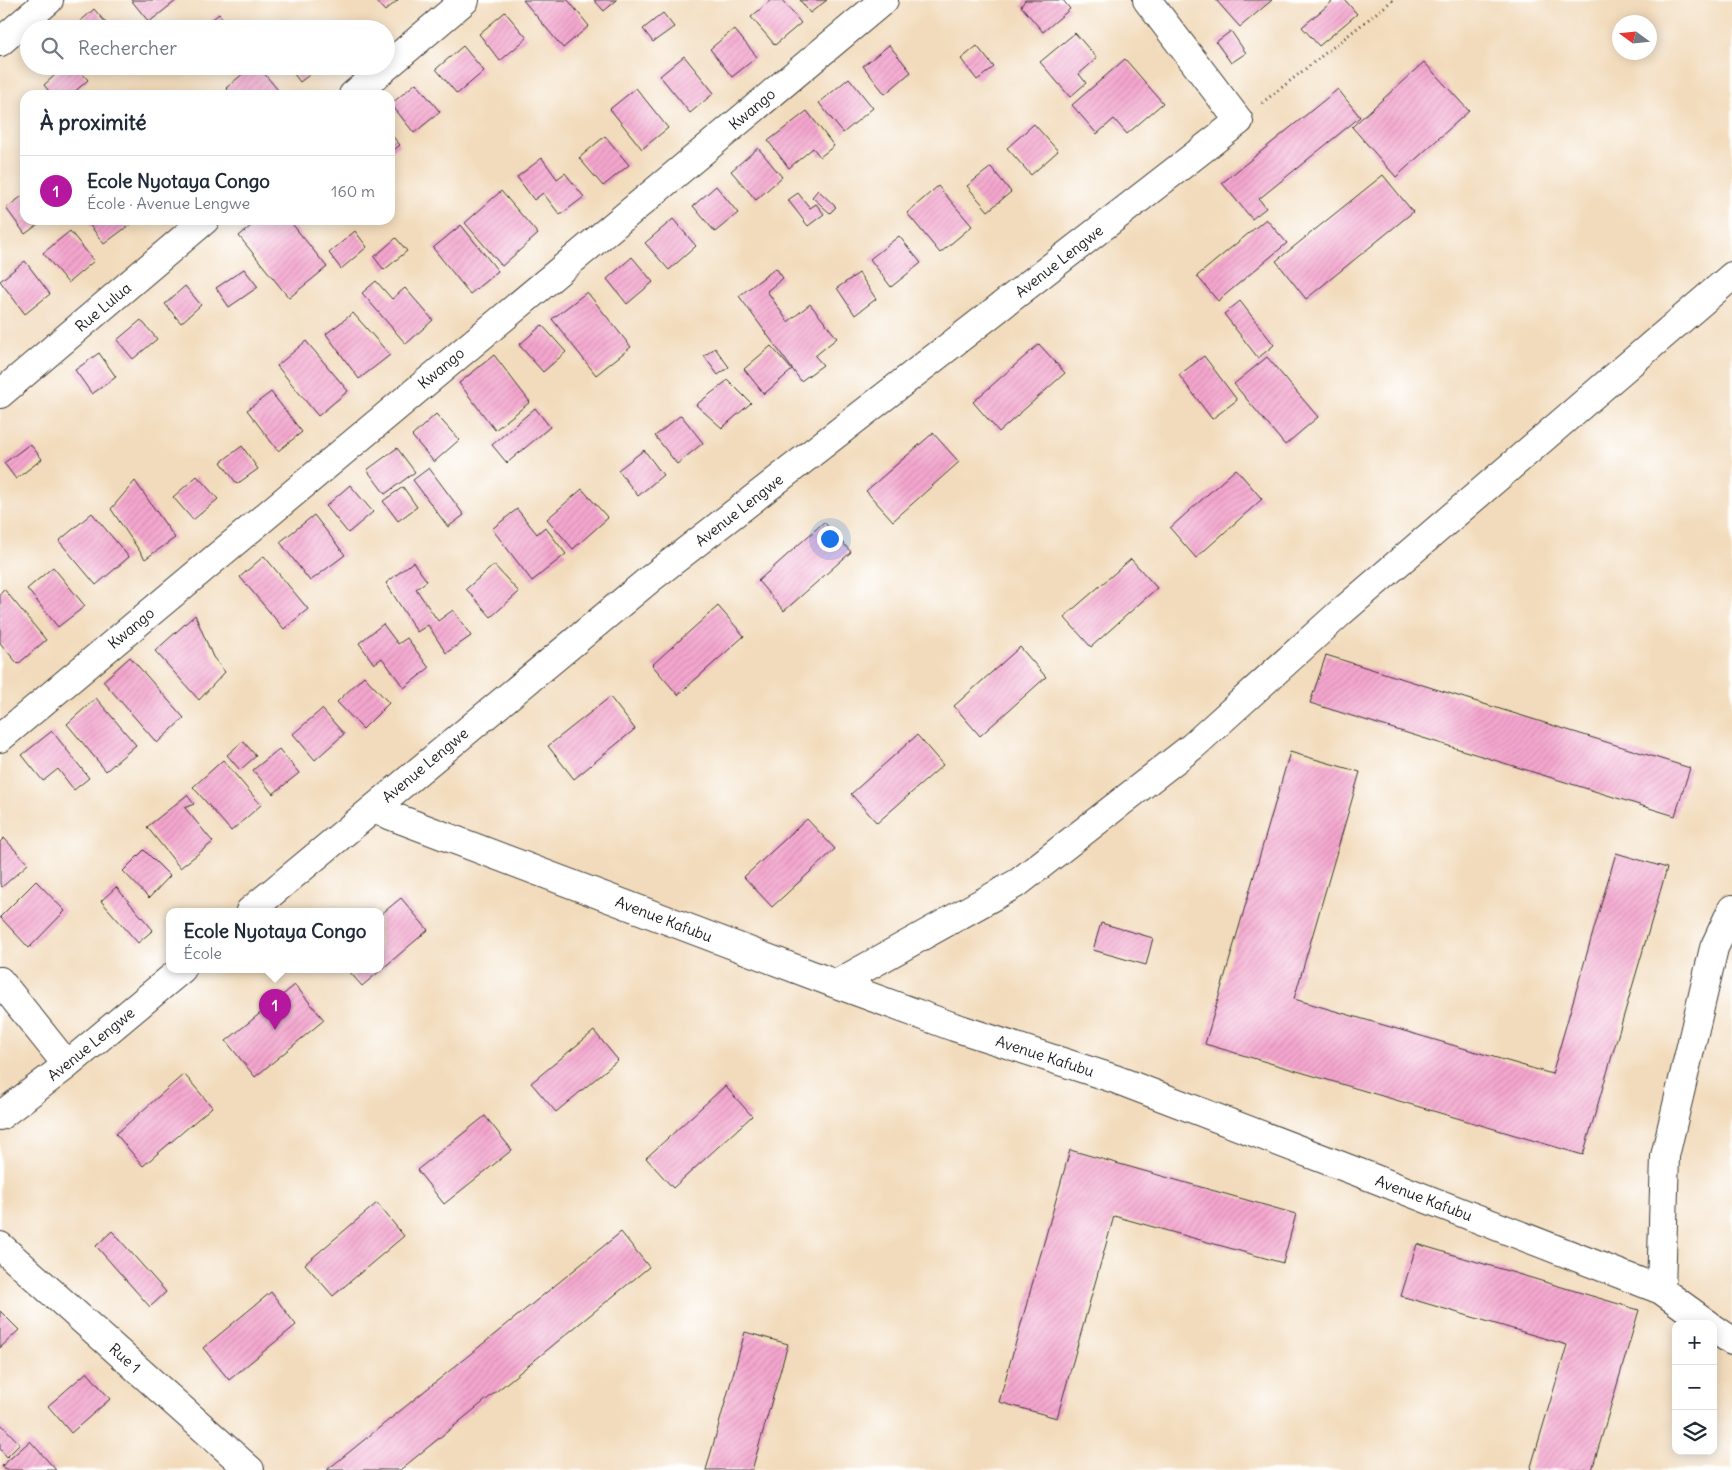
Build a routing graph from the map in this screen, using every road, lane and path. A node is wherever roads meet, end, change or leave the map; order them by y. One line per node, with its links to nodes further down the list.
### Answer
1 (49, 0): 6 (street)
2 (465, 0): 9 (street)
3 (884, 0): 16 (street, Kwango)
4 (1147, 0): 12 (street)
5 (1393, 0): 12 (path)
6 (26, 20)
7 (20, 25): 8 (street)
8 (0, 42)
9 (395, 59)
10 (377, 75): 11 (street)
11 (359, 90)
12 (1239, 121): 17 (street, Avenue Lengwe)
13 (199, 225): 15 (street, Rue Lulua)
14 (1732, 276): 22 (street)
15 (0, 394)
16 (0, 738)
17 (373, 809): 18 (street, Avenue Lengwe); 22 (street, Avenue Kafubu)
18 (254, 908)
19 (1732, 909): 26 (street)
20 (177, 973): 23 (street, Avenue Lengwe)
21 (0, 981): 23 (street)
22 (836, 984): 26 (street, Avenue Kafubu)
23 (67, 1065): 24 (street, Avenue Lengwe)
24 (0, 1116)
25 (0, 1246): 30 (street, Rue 1)
26 (1661, 1290): 27 (street, Avenue Kafubu)
27 (1702, 1320)
28 (1717, 1331): 29 (street)
29 (1732, 1341)
30 (250, 1470)

